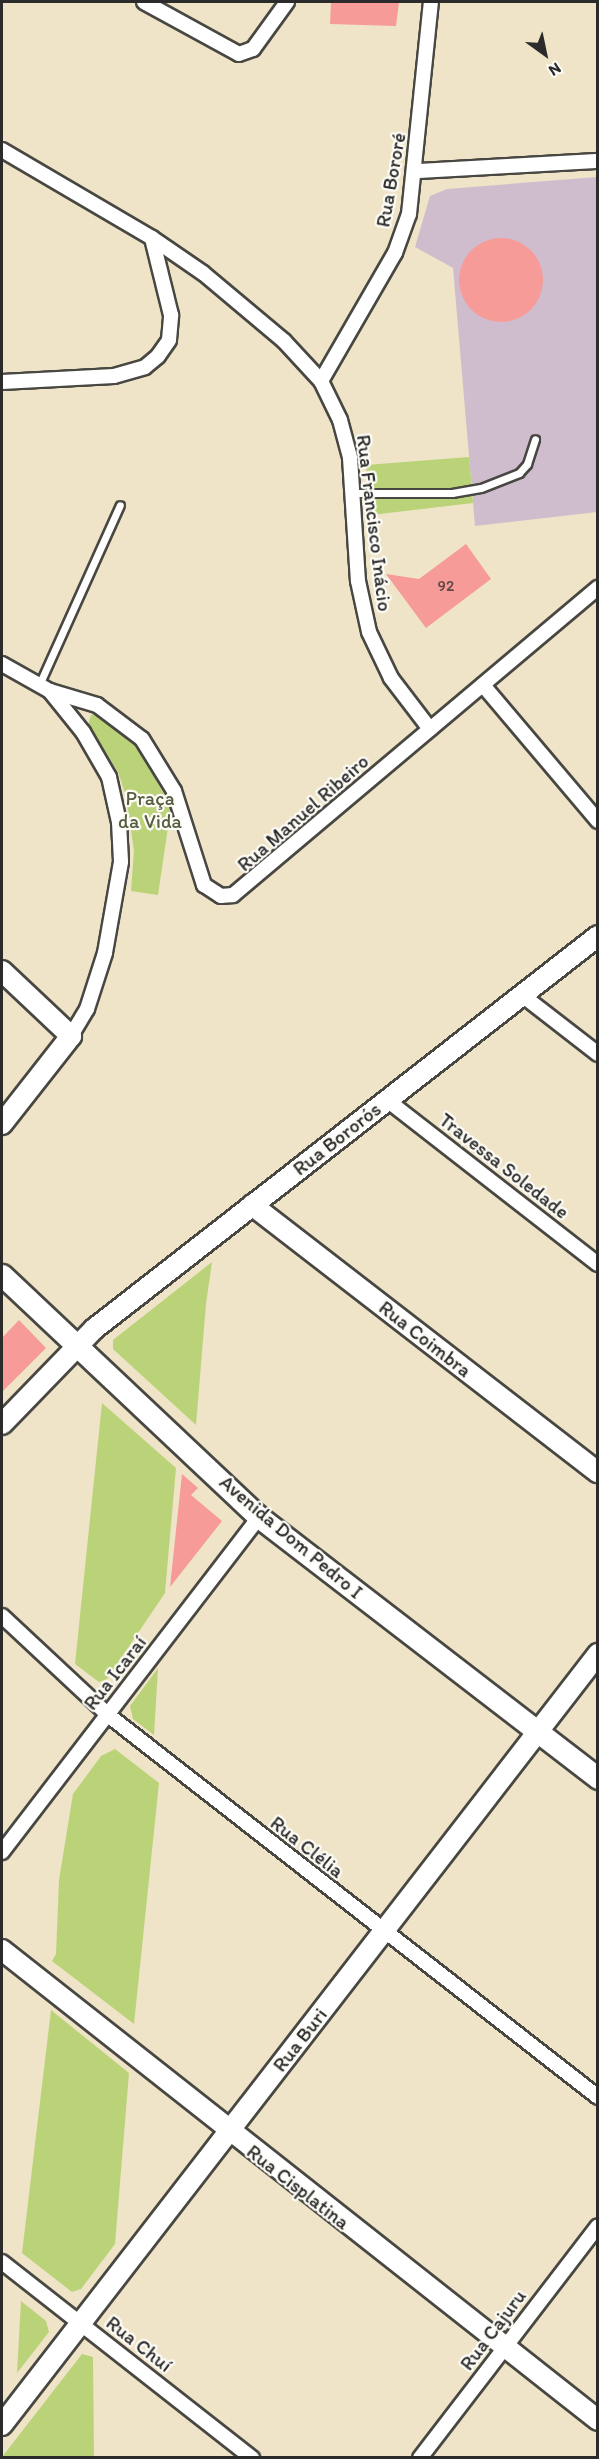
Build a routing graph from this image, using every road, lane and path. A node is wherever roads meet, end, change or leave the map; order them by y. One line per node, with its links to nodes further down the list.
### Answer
1 (144, 2): 2 (street)
2 (287, 2)
3 (431, 2): 6 (street, Rua Bororé)
4 (2, 150): 7 (street, Rua Francisco Inácio)
5 (597, 161): 6 (street)
6 (417, 171): 8 (street, Rua Bororé)
7 (152, 238): 8 (street, Rua Francisco Inácio); 9 (street)
8 (321, 381): 11 (street, Rua Francisco Inácio)
9 (2, 382)
10 (535, 439): 11 (lane)
11 (353, 493): 17 (street, Rua Francisco Inácio)
12 (120, 505): 16 (lane)
13 (597, 588): 15 (street, Rua Manuel Ribeiro)
14 (2, 664): 16 (street)
15 (483, 685): 17 (street, Rua Manuel Ribeiro); 18 (street)
16 (45, 688): 17 (street, Rua Manuel Ribeiro); 22 (street)
17 (430, 729)
18 (597, 821)
19 (597, 936): 21 (street, Rua Bororós)
20 (2, 971): 22 (street)
21 (522, 995): 23 (street); 24 (street, Rua Bororós)
22 (71, 1036): 25 (street)
23 (597, 1054)
24 (387, 1100): 26 (street, Rua Bororós); 27 (street, Travessa Soledade)
25 (2, 1124)
26 (252, 1205): 29 (street, Rua Bororós); 31 (street, Rua Coimbra)
27 (597, 1264)
28 (2, 1275): 29 (main road, Avenida Dom Pedro I)
29 (78, 1345): 30 (street, Rua Bororós); 32 (main road, Avenida Dom Pedro I)
30 (2, 1424)
31 (597, 1472)
32 (259, 1516): 35 (street, Rua Icaraí); 36 (main road, Avenida Dom Pedro I)
33 (2, 1617): 35 (street, Rua Clélia)
34 (597, 1653): 36 (street, Rua Buri)
35 (108, 1715): 38 (street, Rua Icaraí); 39 (street, Rua Clélia)
36 (538, 1731): 37 (main road, Avenida Dom Pedro I); 39 (street, Rua Buri)
37 (597, 1778)
38 (2, 1852)
39 (384, 1931): 41 (street, Rua Clélia); 42 (street, Rua Buri)
40 (2, 1950): 42 (street, Rua Cisplatina)
41 (597, 2097)
42 (228, 2132): 45 (street, Rua Buri); 46 (street, Rua Cisplatina)
43 (597, 2226): 46 (street, Rua Cajuru)
44 (2, 2262): 45 (street, Rua Chuí)
45 (81, 2323): 48 (street, Rua Buri); 49 (street, Rua Chuí)
46 (504, 2348): 47 (street, Rua Cisplatina); 51 (street, Rua Cajuru)
47 (597, 2420)
48 (2, 2425)
49 (232, 2452): 50 (street, Rua Chuí)
50 (252, 2457)
51 (420, 2457)

